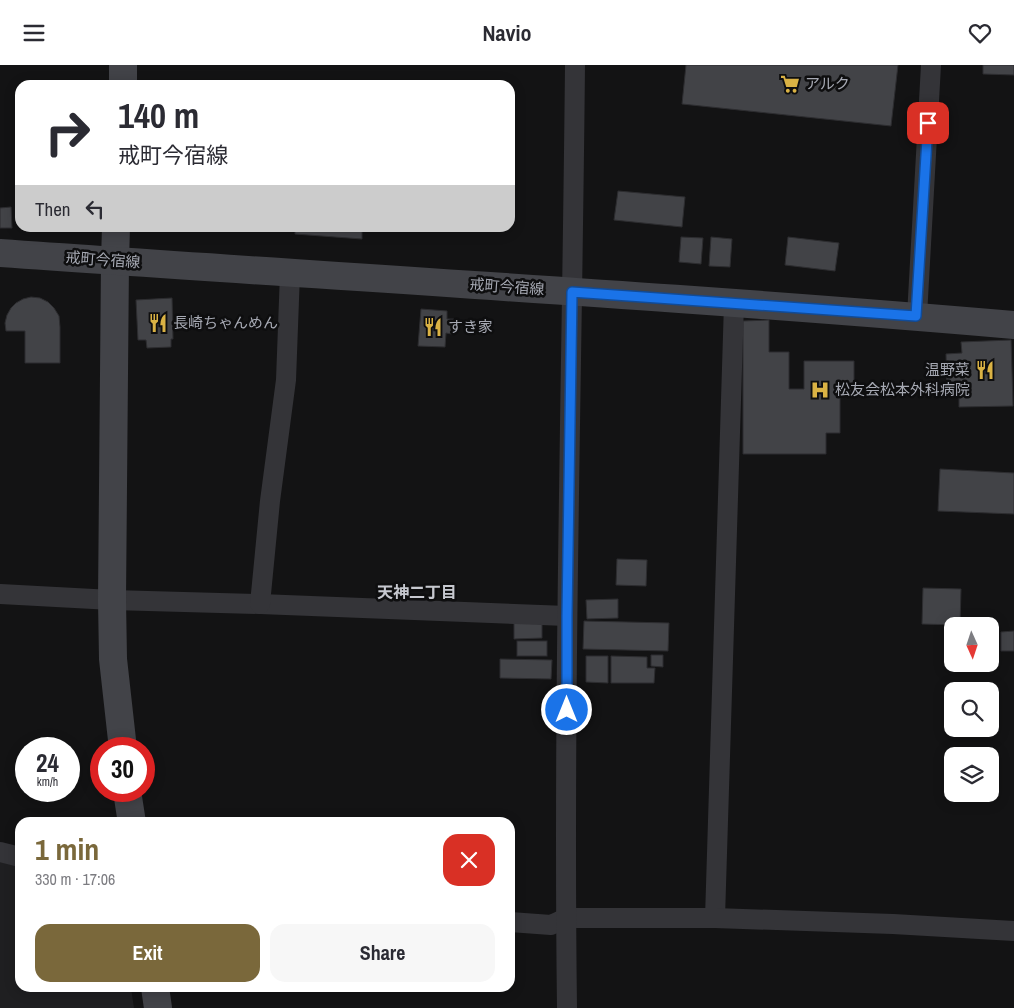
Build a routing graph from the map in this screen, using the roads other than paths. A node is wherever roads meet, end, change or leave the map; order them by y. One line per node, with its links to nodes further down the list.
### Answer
1 (124, 65): 4 (street)
2 (575, 65): 9 (street)
3 (931, 65): 11 (street)
4 (123, 80)
5 (116, 232): 7 (street)
6 (0, 253): 7 (street, 戒町今宿線)
7 (114, 261): 8 (street, 戒町今宿線); 14 (street)
8 (290, 273): 9 (street, 戒町今宿線); 15 (street)
9 (572, 292): 10 (street, 戒町今宿線); 16 (street)
10 (734, 303): 11 (street, 戒町今宿線); 23 (street)
11 (916, 316): 12 (street, 戒町今宿線)
12 (1014, 325)
13 (0, 594): 14 (street)
14 (112, 600): 15 (street); 17 (street)
15 (260, 603): 16 (street)
16 (567, 616): 22 (street)
17 (122, 737)
18 (129, 802): 19 (street)
19 (131, 817)
20 (0, 852): 21 (street)
21 (15, 856)
22 (566, 918): 23 (street); 24 (street); 28 (street)
23 (715, 918): 25 (street)
24 (515, 922)
25 (1014, 931)
26 (156, 992): 27 (street)
27 (158, 1008)
28 (567, 1008)

